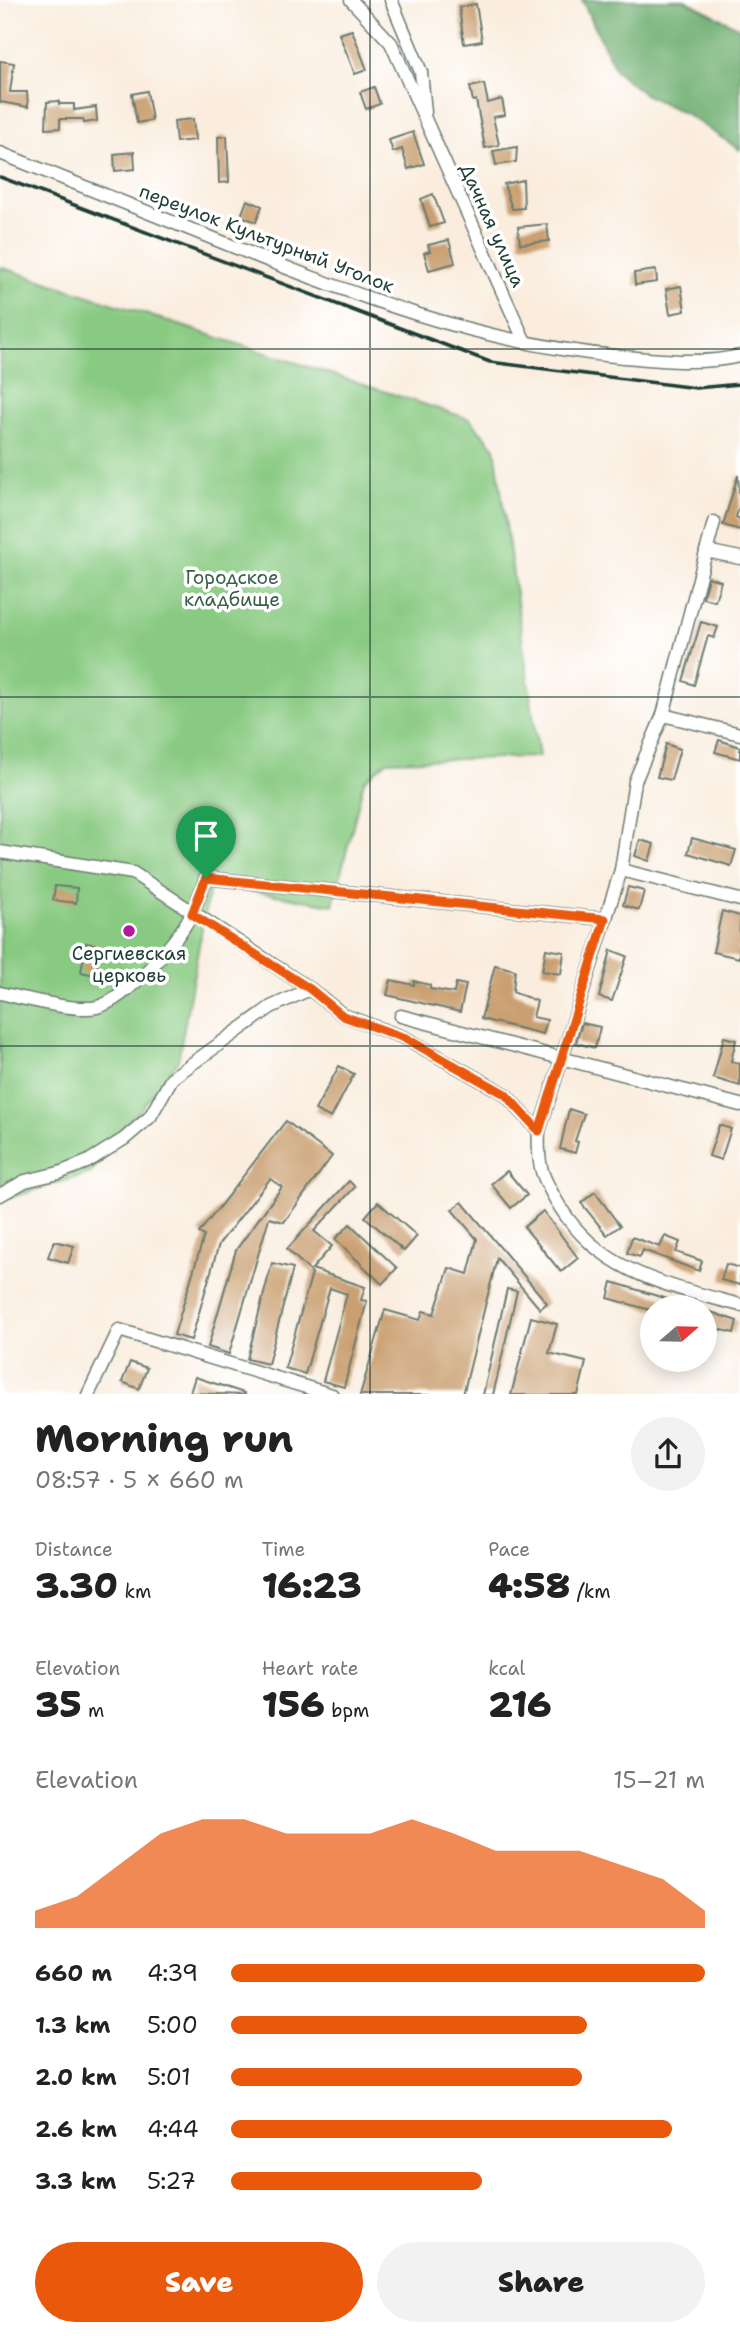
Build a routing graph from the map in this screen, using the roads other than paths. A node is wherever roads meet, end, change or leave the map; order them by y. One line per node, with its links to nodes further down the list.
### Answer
1 (351, 0): 3 (street, Дачная улица)
2 (391, 0): 3 (street, Дачная улица)
3 (425, 123): 5 (street, Дачная улица)
4 (0, 153): 5 (street, переулок Культурный Уголок)
5 (525, 342): 6 (street, переулок Культурный Уголок)
6 (740, 356)
7 (715, 522): 8 (street)
8 (706, 551): 9 (street); 10 (street)
9 (740, 558)
10 (663, 715): 11 (street); 13 (street)
11 (740, 734)
12 (0, 852): 15 (street)
13 (621, 870): 14 (street); 16 (street)
14 (740, 900)
15 (192, 914): 16 (street); 17 (street); 18 (street)
16 (605, 919): 20 (street)
17 (310, 989): 22 (street); 23 (street)
18 (0, 993)
19 (401, 1016): 20 (street)
20 (562, 1058): 21 (street); 22 (street)
21 (740, 1105)
22 (539, 1131): 24 (street)
23 (0, 1195)
24 (740, 1305)
25 (88, 1394): 26 (street)
26 (329, 1394)

